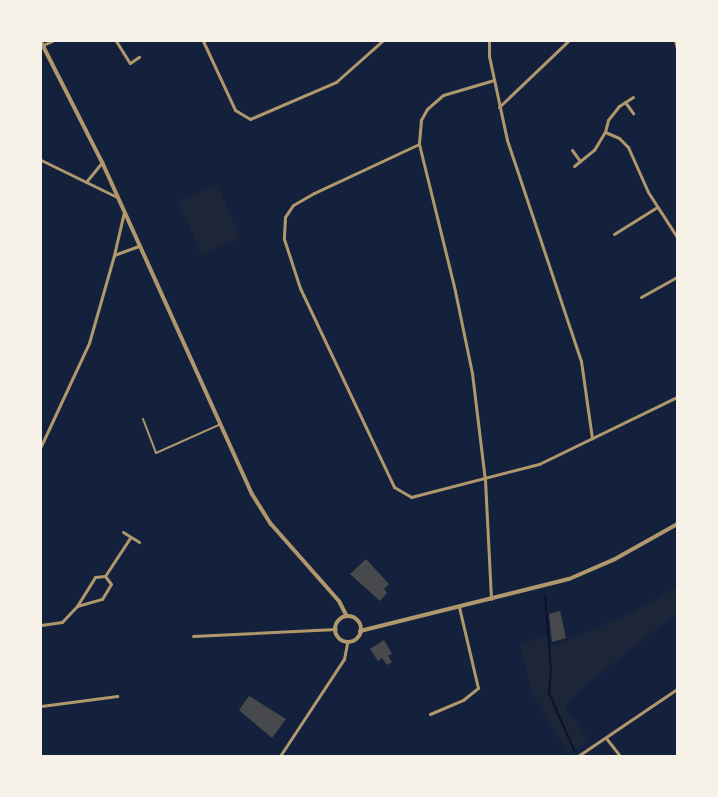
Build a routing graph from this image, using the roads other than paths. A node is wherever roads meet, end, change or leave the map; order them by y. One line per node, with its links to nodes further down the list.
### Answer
1 (52, 41): 8 (street)
2 (116, 41): 10 (street)
3 (203, 41): 4 (street)
4 (382, 41)
5 (489, 41): 11 (street)
6 (568, 41): 14 (street)
7 (675, 41): 9 (street)
8 (42, 43): 21 (street)
9 (677, 48)
10 (139, 57)
11 (494, 80): 14 (street); 17 (street)
12 (633, 98): 13 (street)
13 (625, 102): 15 (street); 16 (street)
14 (499, 107): 36 (street)
15 (633, 113)
16 (604, 132): 20 (street); 25 (street)
17 (419, 144): 38 (street); 38 (street)
18 (572, 150): 20 (street)
19 (41, 160): 23 (street)
20 (580, 161): 22 (street)
21 (102, 162): 23 (street); 24 (street)
22 (574, 166)
23 (86, 182): 24 (street)
24 (117, 197): 26 (street)
25 (657, 207): 27 (street); 28 (street)
26 (124, 212): 29 (street); 30 (street)
27 (614, 234)
28 (677, 237)
29 (139, 246): 30 (street); 35 (street)
30 (114, 255): 37 (street)
31 (677, 277): 32 (street)
32 (641, 297)
33 (677, 397): 36 (street)
34 (143, 419): 35 (lane)
35 (219, 426): 47 (street)
36 (592, 438): 38 (street)
37 (41, 446)
38 (485, 480): 44 (street)
39 (677, 524): 44 (street)
40 (123, 532): 41 (street)
41 (130, 538): 42 (street); 43 (street)
42 (139, 542)
43 (106, 576): 45 (street); 45 (street)
44 (491, 600): 46 (street)
45 (77, 606): 48 (street)
46 (459, 607): 50 (street); 56 (street)
47 (346, 615): 49 (street); 50 (street)
48 (41, 625)
49 (336, 629): 51 (street); 52 (street)
50 (360, 631): 52 (street)
51 (193, 636)
52 (348, 643): 58 (street)
53 (677, 689): 57 (street)
54 (117, 696): 55 (street)
55 (41, 706)
56 (430, 714)
57 (606, 738): 59 (street); 60 (street)
58 (282, 755)
59 (578, 756)
60 (620, 756)

